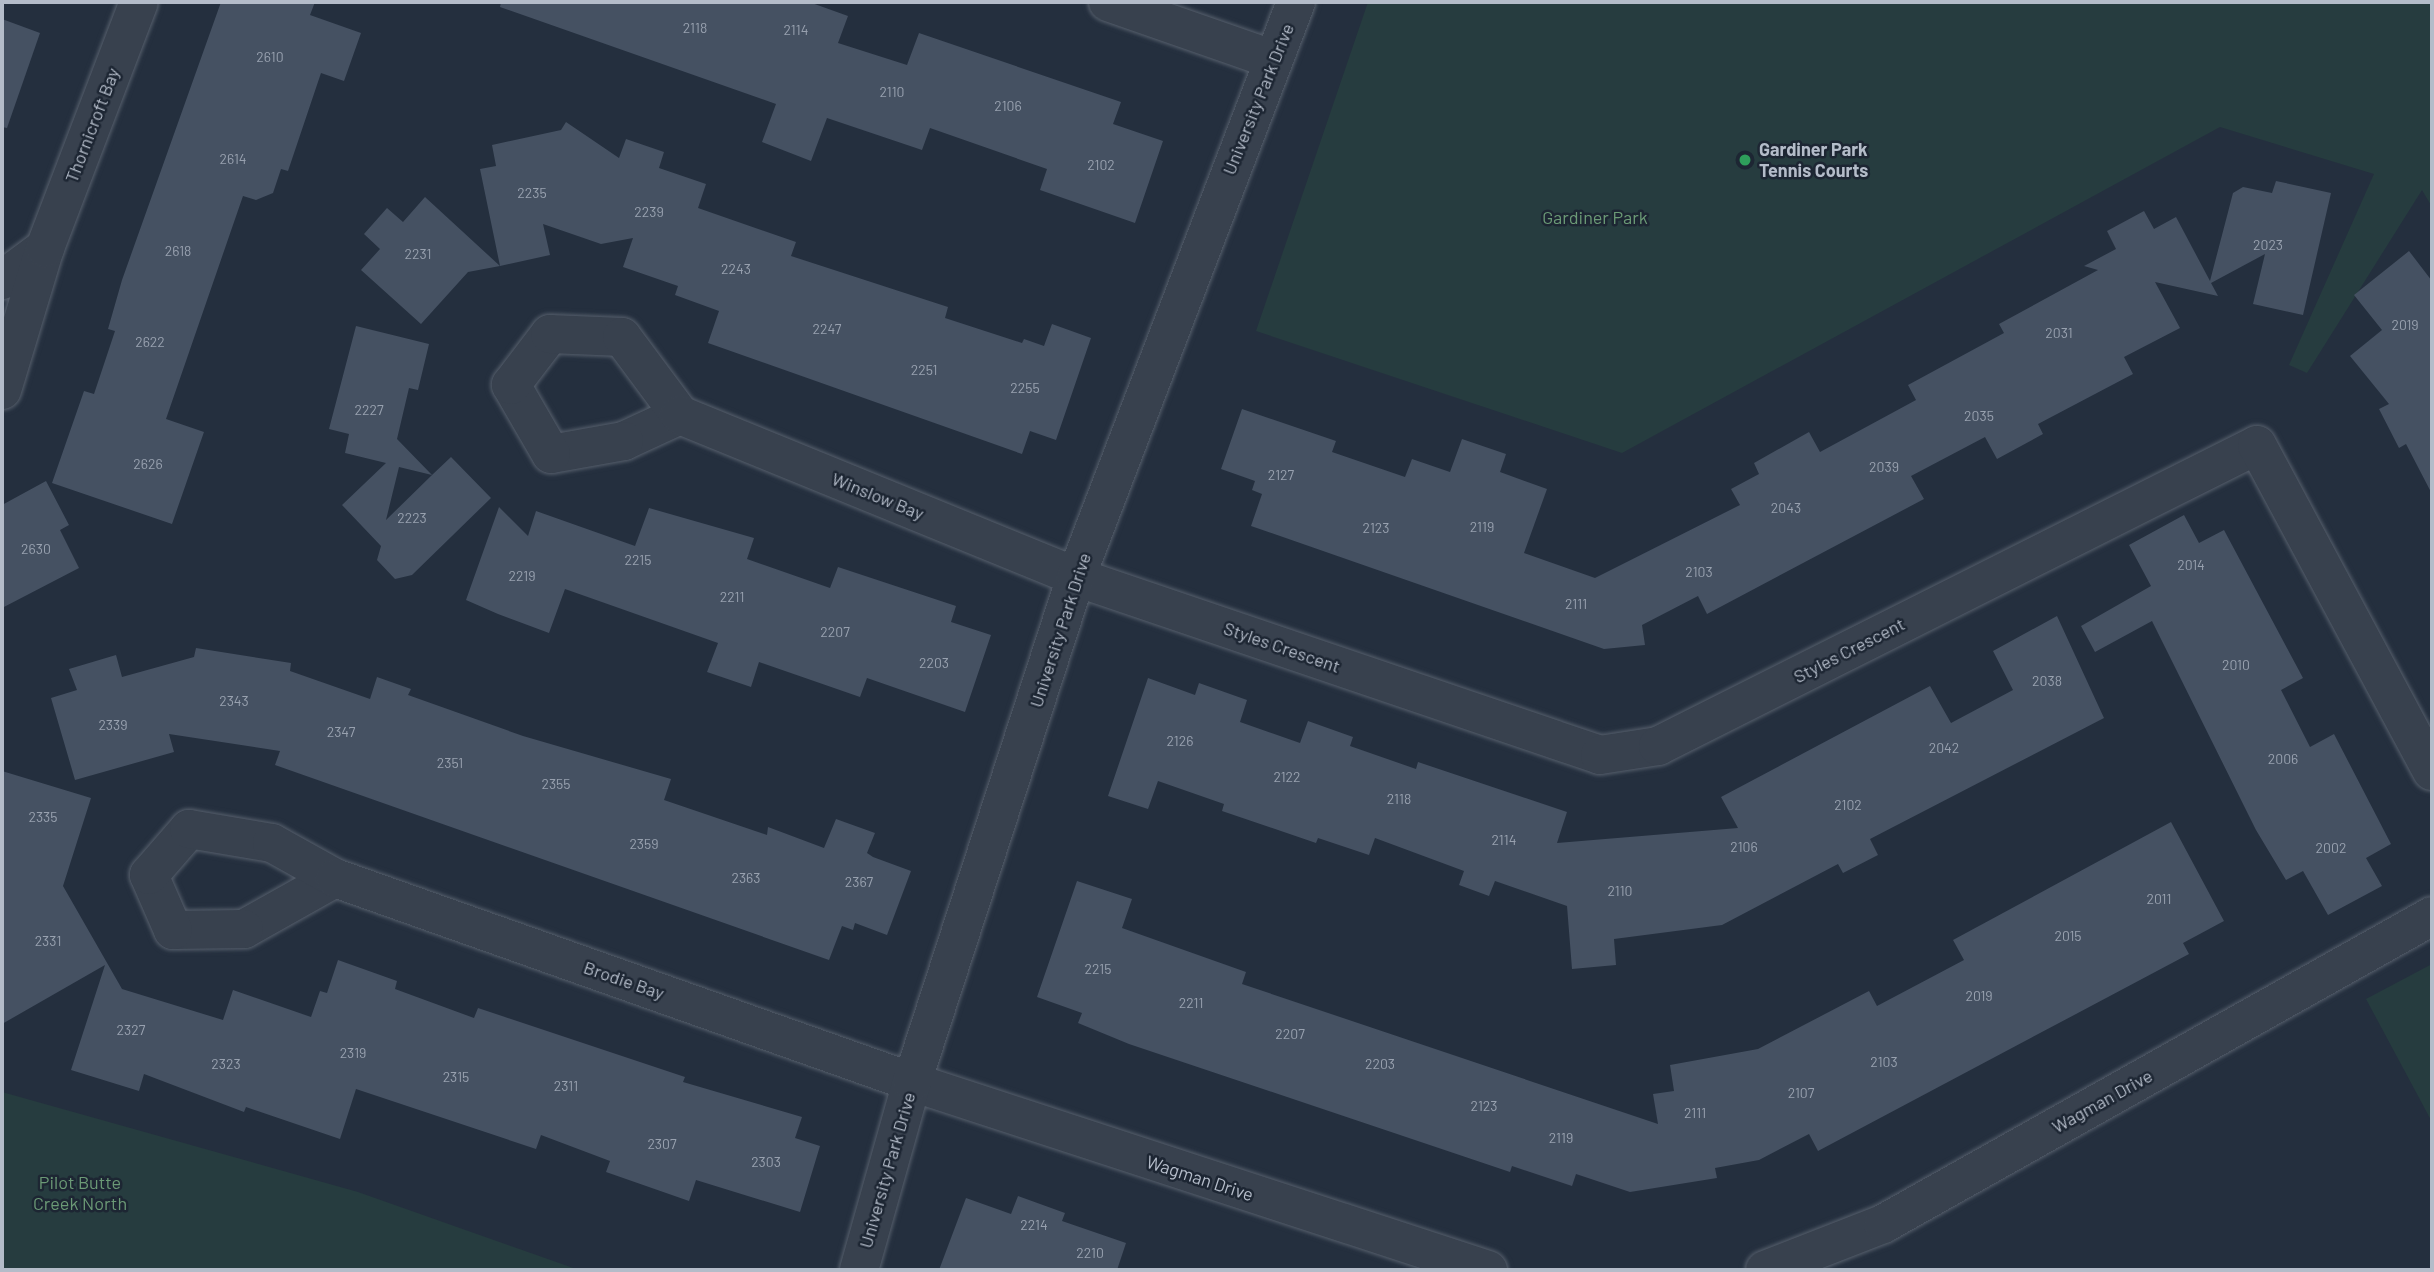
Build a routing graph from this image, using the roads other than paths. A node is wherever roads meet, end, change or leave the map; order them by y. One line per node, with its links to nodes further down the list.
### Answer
1 (139, 2): 5 (street, Thornicroft Bay)
2 (1108, 2): 4 (street)
3 (1296, 2): 4 (street, University Park Drive)
4 (1272, 59): 9 (street, University Park Drive)
5 (45, 248): 6 (street); 7 (street, Thornicroft Bay)
6 (2, 280)
7 (2, 390)
8 (680, 415): 9 (street, Winslow Bay)
9 (1076, 578): 10 (street, Styles Crescent); 13 (street, University Park Drive)
10 (2432, 771)
11 (335, 878): 13 (street, Brodie Bay)
12 (2432, 916): 16 (street, Wagman Drive)
13 (912, 1082): 14 (street, University Park Drive); 15 (street, Wagman Drive)
14 (859, 1270)
15 (1488, 1270)
16 (1765, 1270)

